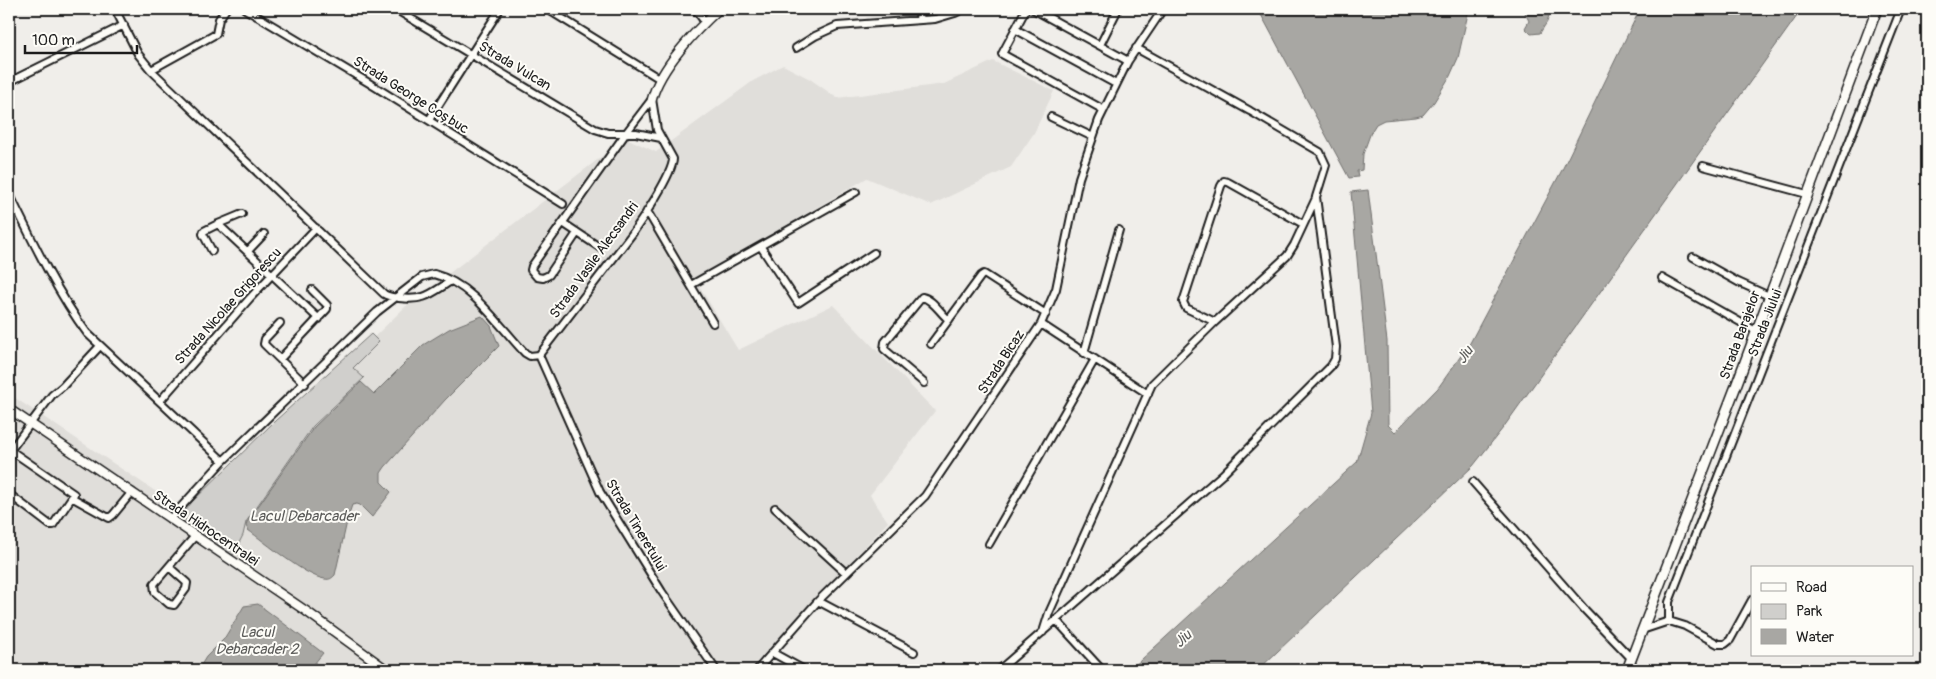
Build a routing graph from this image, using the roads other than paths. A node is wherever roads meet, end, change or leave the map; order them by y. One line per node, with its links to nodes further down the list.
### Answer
1 (115, 9): 19 (street)
2 (226, 9): 26 (street)
3 (245, 9): 33 (street, Strada George Coșbuc)
4 (395, 9): 24 (street, Strada Vulcan)
5 (500, 9): 24 (street)
6 (547, 9): 27 (street)
7 (695, 9): 18 (street)
8 (719, 9): 18 (street)
9 (920, 9): 17 (street)
10 (963, 9): 17 (street)
11 (1026, 9): 20 (street)
12 (1033, 9): 21 (street)
13 (1118, 9): 21 (street)
14 (1163, 9): 23 (street, Strada Bicaz)
15 (1876, 9): 40 (main road, Strada Barajelor)
16 (1901, 9): 100 (street, Strada Jiului)
17 (919, 20): 22 (street)
18 (705, 22): 27 (street)
19 (124, 25): 26 (street); 28 (street)
20 (1015, 29): 29 (street); 31 (street)
21 (1100, 46): 25 (street)
22 (796, 48)
23 (1136, 48): 25 (street, Strada Bicaz); 41 (street)
24 (471, 54): 33 (street); 34 (street, Strada Vulcan)
25 (1128, 61): 29 (street, Strada Bicaz)
26 (150, 70): 48 (street)
27 (660, 79): 30 (street)
28 (9, 82)
29 (1116, 84): 31 (street, Strada Bicaz)
30 (652, 99): 34 (street); 36 (street, Strada Vasile Alecsandri)
31 (1104, 110): 35 (street, Strada Bicaz)
32 (1051, 117): 35 (street)
33 (429, 120): 42 (street, Strada George Coșbuc)
34 (626, 133): 36 (street); 45 (street)
35 (1093, 137): 65 (street, Strada Bicaz)
36 (661, 138): 43 (street, Strada Vasile Alecsandri)
37 (1703, 166): 40 (street)
38 (856, 192): 53 (street)
39 (9, 193): 74 (street)
40 (1807, 194): 63 (main road, Strada Barajelor)
41 (1316, 197): 47 (street); 99 (street)
42 (563, 204)
43 (647, 211): 61 (street); 76 (street, Strada Vasile Alecsandri)
44 (242, 214): 46 (street)
45 (563, 223): 50 (street); 50 (street)
46 (218, 224): 54 (street); 55 (street)
47 (1303, 224): 68 (street); 68 (street)
48 (316, 228): 58 (street, Strada Nicolae Grigorescu); 64 (street)
49 (1119, 230): 75 (street)
50 (577, 233): 52 (street)
51 (264, 234): 55 (street)
52 (599, 247)
53 (761, 247): 56 (street); 61 (street)
54 (212, 251)
55 (248, 252): 58 (street)
56 (874, 254)
57 (1693, 257): 63 (street)
58 (272, 274): 66 (street); 82 (street, Strada Nicolae Grigorescu)
59 (1662, 278): 72 (street)
60 (451, 281): 64 (street); 64 (street); 76 (street)
61 (691, 285): 70 (street)
62 (312, 290): 66 (street)
63 (1769, 296): 72 (main road, Strada Barajelor)
64 (397, 298): 80 (street)
65 (1046, 314): 67 (street); 71 (street, Strada Bicaz)
66 (319, 319): 77 (street)
67 (949, 320): 73 (street); 79 (street)
68 (1215, 322): 81 (street)
69 (280, 323): 77 (street)
70 (713, 323)
71 (1041, 324): 75 (street); 96 (street, Strada Bicaz)
72 (1756, 331): 101 (main road, Strada Barajelor)
73 (932, 344)
74 (100, 346): 82 (street); 84 (street)
75 (1084, 353): 78 (street)
76 (539, 355): 107 (street, Strada Tineretului)
77 (280, 359): 80 (street)
78 (1095, 360): 81 (street); 94 (street)
79 (924, 383)
80 (305, 384): 86 (street)
81 (1148, 394): 102 (street)
82 (160, 401): 86 (street)
83 (9, 409): 84 (street, Strada Hidrocentralei)
84 (30, 424): 85 (street); 88 (street, Strada Hidrocentralei)
85 (10, 451): 90 (street)
86 (223, 461): 92 (street)
87 (1474, 482): 105 (street)
88 (132, 492): 90 (street); 92 (street, Strada Hidrocentralei)
89 (9, 494): 90 (street)
90 (73, 498)
91 (775, 508): 96 (street)
92 (170, 519): 93 (street, Strada Hidrocentralei)
93 (195, 536): 95 (street); 106 (street, Strada Hidrocentralei)
94 (989, 544)
95 (169, 567): 95 (street)
96 (846, 573): 97 (street, Strada Bicaz)
97 (818, 601): 103 (street); 104 (street, Strada Bicaz)
98 (1751, 602): 100 (street)
99 (1057, 621): 102 (street); 111 (street)
100 (1669, 621): 101 (street)
101 (1642, 630): 105 (main road, Strada Barajelor)
102 (1042, 633): 110 (street)
103 (914, 652)
104 (773, 653): 108 (street, Strada Bicaz); 109 (street)
105 (1631, 658): 112 (main road, Strada Barajelor)
106 (387, 670)
107 (716, 670)
108 (757, 670)
109 (804, 670)
110 (999, 670)
111 (1102, 670)
112 (1627, 670)

